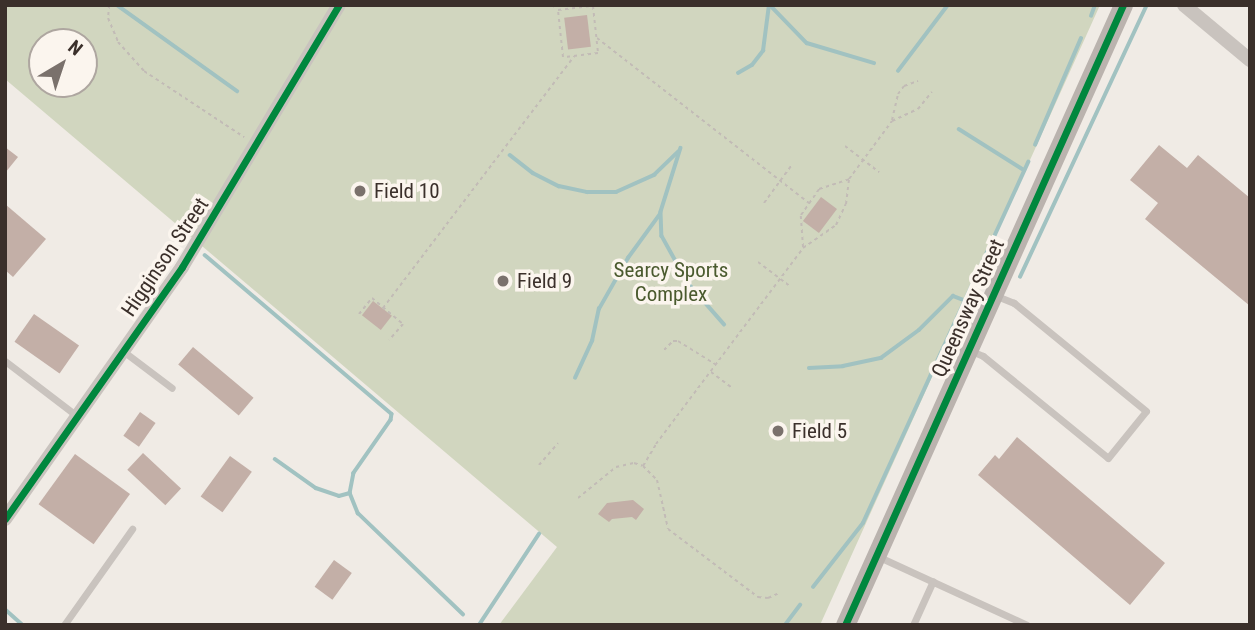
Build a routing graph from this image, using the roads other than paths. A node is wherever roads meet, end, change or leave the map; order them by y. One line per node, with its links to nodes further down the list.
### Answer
1 (339, 5): 7 (street, Higginson Street)
2 (1123, 5): 5 (street, Queensway Street)
3 (1184, 5): 4 (street)
4 (1250, 60)
5 (993, 294): 6 (street, Queensway Street); 6 (lane)
6 (969, 350): 13 (street, Queensway Street)
7 (123, 351): 9 (lane); 10 (street, Higginson Street)
8 (5, 361): 10 (lane)
9 (172, 388)
10 (77, 417): 11 (street, Higginson Street)
11 (5, 519)
12 (132, 529): 15 (lane)
13 (876, 556): 14 (lane); 16 (street, Queensway Street)
14 (933, 582): 17 (lane); 18 (lane)
15 (64, 625)
16 (845, 625)
17 (913, 625)
18 (1027, 625)

